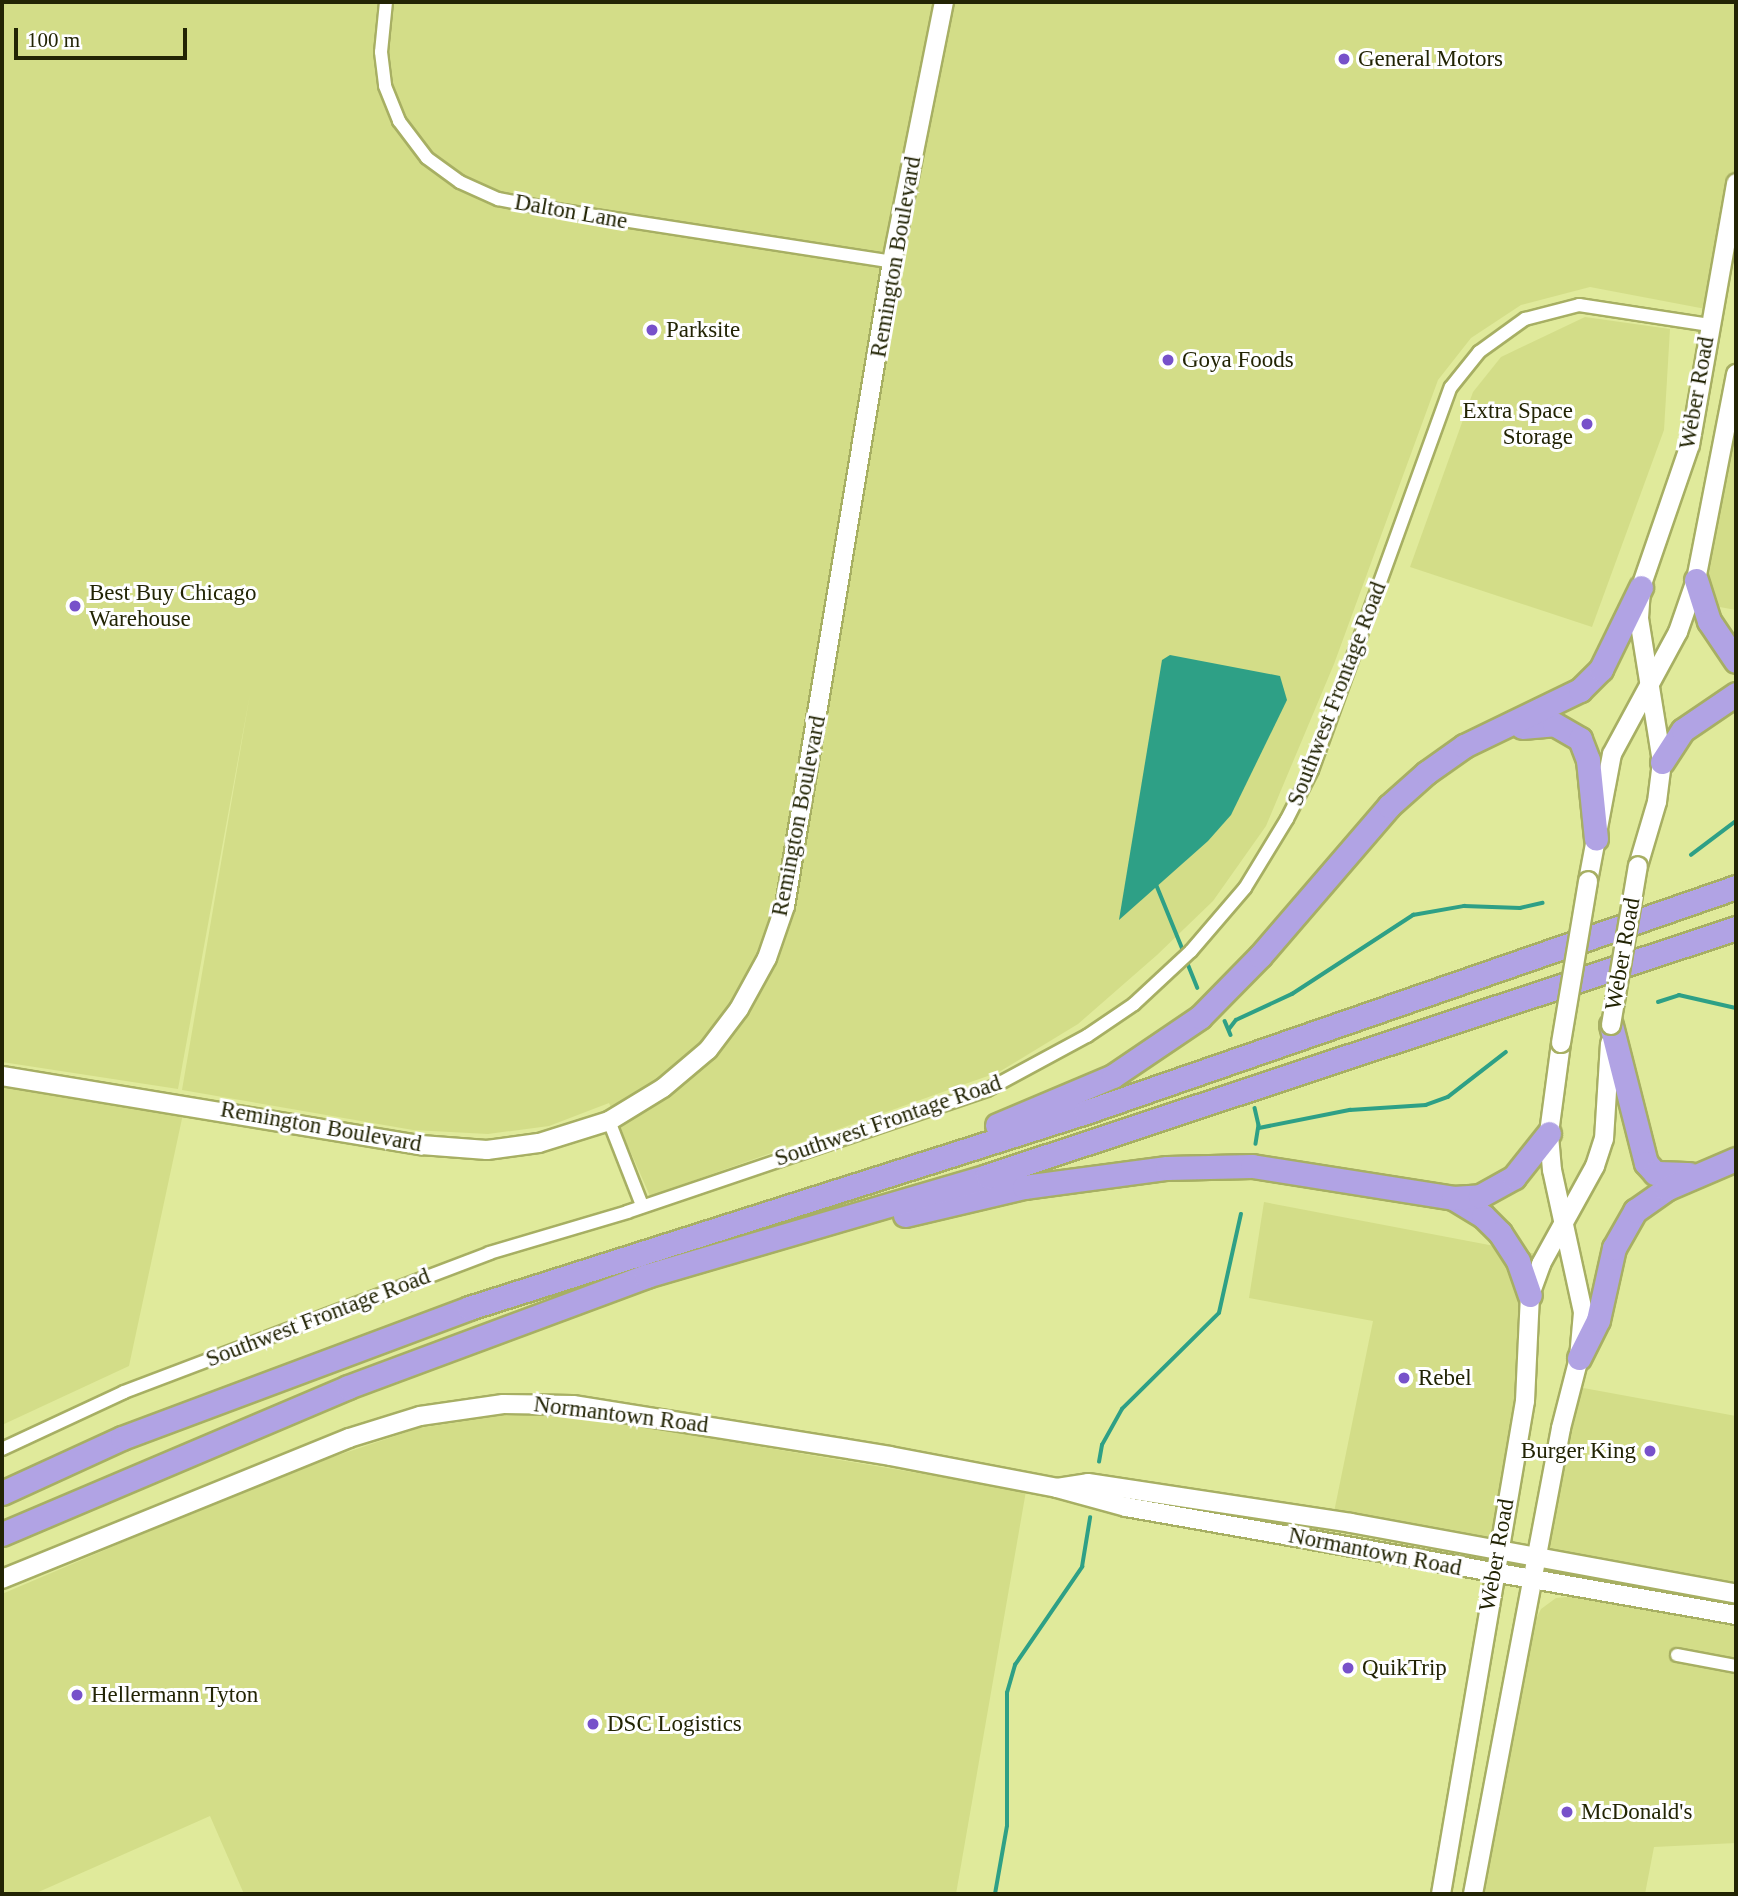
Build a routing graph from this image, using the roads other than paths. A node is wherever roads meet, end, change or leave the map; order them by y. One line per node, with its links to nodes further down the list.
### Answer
1 (386, 2): 4 (street, Dalton Lane)
2 (944, 2): 4 (street, Remington Boulevard)
3 (1736, 183): 5 (street, Weber Road)
4 (892, 262): 19 (street, Remington Boulevard)
5 (1709, 325): 8 (street, Weber Road); 25 (street, Southwest Frontage Road)
6 (1736, 374): 7 (street, Weber Road)
7 (1696, 580): 9 (highway); 10 (street, Weber Road)
8 (1641, 587): 10 (street, Weber Road); 12 (highway)
9 (1736, 661)
10 (1649, 681): 13 (street, Weber Road); 14 (street, Weber Road)
11 (1736, 694): 13 (highway)
12 (1497, 731): 14 (highway); 23 (highway)
13 (1662, 762): 17 (street, Weber Road, bridge)
14 (1596, 839): 20 (street, Weber Road, bridge)
15 (1736, 887): 23 (highway)
16 (1736, 928): 27 (highway)
17 (1611, 1025): 22 (highway); 26 (street, Weber Road)
18 (2, 1076): 19 (street, Remington Boulevard)
19 (609, 1121): 25 (street)
20 (1549, 1133): 24 (highway); 26 (street, Weber Road)
21 (1736, 1159): 22 (highway)
22 (1703, 1173): 29 (highway)
23 (864, 1179): 32 (highway)
24 (1453, 1198): 27 (highway); 28 (highway)
25 (642, 1205): 30 (street, Southwest Frontage Road)
26 (1564, 1222): 28 (street, Weber Road); 29 (street, Weber Road)
27 (646, 1276): 33 (highway)
28 (1530, 1294): 34 (street, Weber Road)
29 (1579, 1357): 35 (street, Weber Road)
30 (2, 1449)
31 (1057, 1488): 34 (street, Normantown Road); 36 (street, Normantown Road); 37 (street, Normantown Road)
32 (2, 1493)
33 (2, 1534)
34 (1498, 1552): 35 (street, Normantown Road); 36 (street, Weber Road)
35 (1537, 1559): 38 (street, Weber Road); 39 (street, Normantown Road)
36 (1494, 1574): 38 (street, Normantown Road); 43 (street, Weber Road)
37 (2, 1579)
38 (1534, 1582): 40 (street, Normantown Road); 44 (street, Weber Road)
39 (1736, 1594)
40 (1736, 1615)
41 (1676, 1655): 42 (street)
42 (1736, 1665)
43 (1441, 1894)
44 (1473, 1894)

